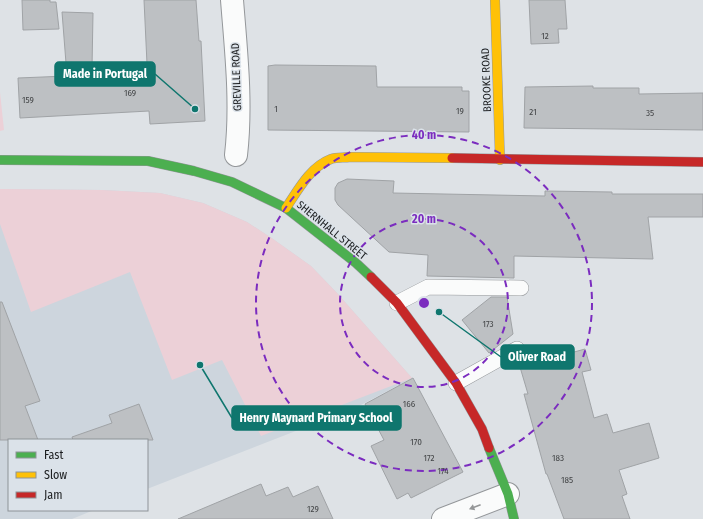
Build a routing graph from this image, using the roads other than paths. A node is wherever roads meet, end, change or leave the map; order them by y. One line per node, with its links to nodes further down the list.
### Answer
1 (232, 0): 3 (street, GREVILLE ROAD)
2 (494, 0): 5 (street, BROOKE ROAD)
3 (236, 155)
4 (0, 160): 7 (street, SHERNHALL STREET)
5 (500, 160): 6 (street); 7 (street)
6 (703, 162)
7 (286, 208): 9 (street, SHERNHALL STREET)
8 (521, 288): 9 (lane)
9 (397, 304): 11 (street, SHERNHALL STREET)
10 (517, 348): 11 (lane)
11 (456, 383): 12 (street, SHERNHALL STREET)
12 (508, 494): 13 (street, one-way to 13); 14 (street, SHERNHALL STREET)
13 (443, 519)
14 (514, 519)

